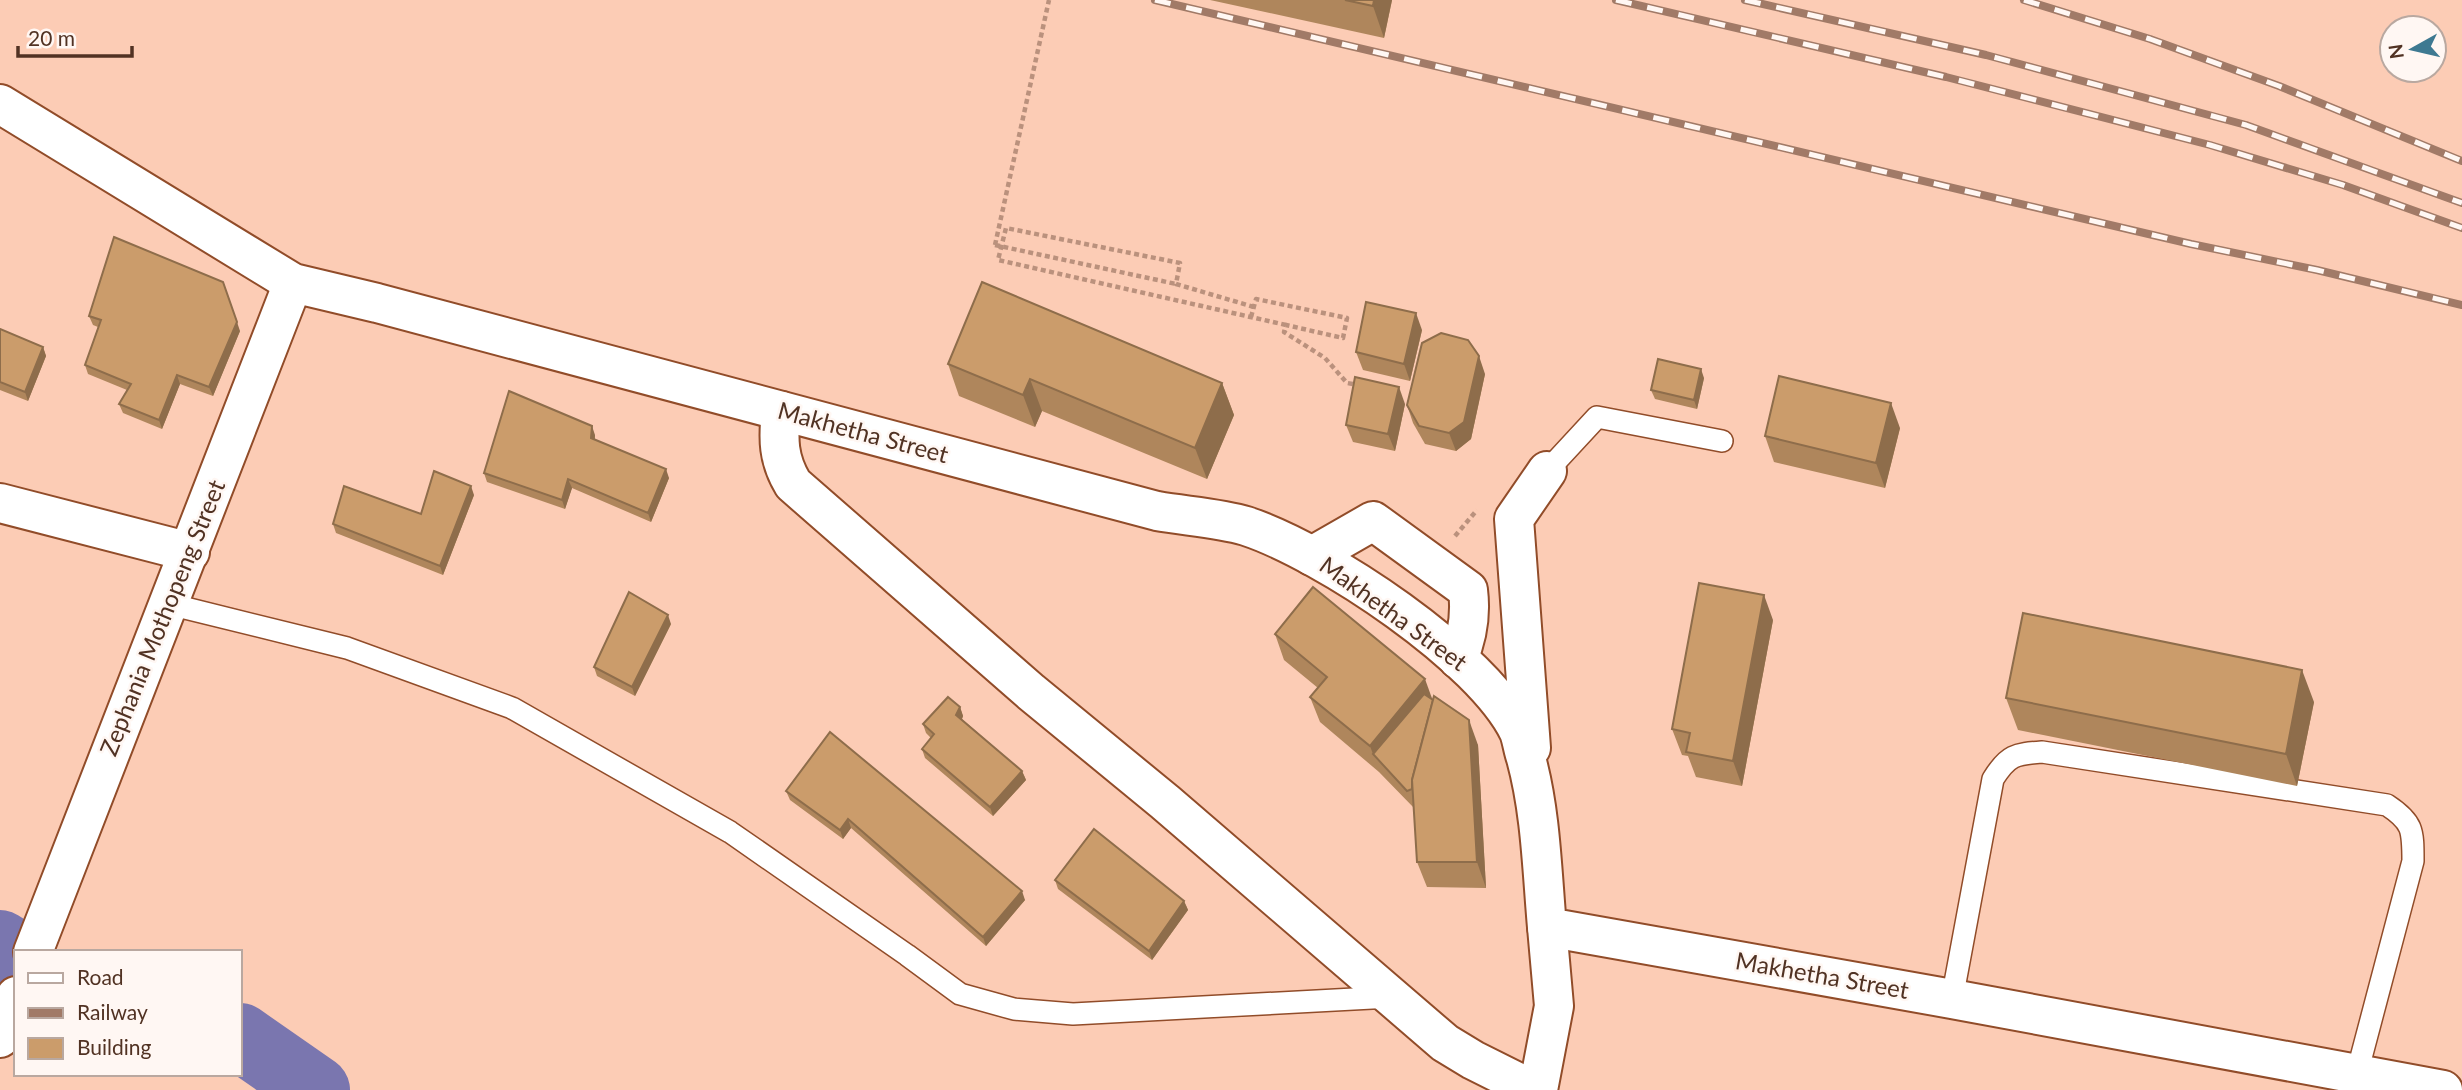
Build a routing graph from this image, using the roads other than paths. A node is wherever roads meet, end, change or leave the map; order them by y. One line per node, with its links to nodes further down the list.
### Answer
1 (0, 105): 2 (street, Makhetha Street)
2 (293, 283): 3 (street, Makhetha Street); 7 (street, Zephania Mothopeng Street)
3 (781, 411): 8 (street, Makhetha Street); 14 (street)
4 (1722, 441): 5 (lane)
5 (1547, 471): 11 (street)
6 (0, 503): 7 (street)
7 (190, 552): 9 (street, Zephania Mothopeng Street)
8 (1312, 556): 10 (street, Makhetha Street); 10 (street)
9 (169, 604): 13 (street, Zephania Mothopeng Street); 14 (lane)
10 (1458, 659): 11 (street, Makhetha Street)
11 (1535, 791): 12 (street, Makhetha Street)
12 (1547, 927): 15 (street, Makhetha Street); 19 (street)
13 (34, 950)
14 (1391, 997): 19 (street)
15 (1952, 999): 18 (street, Makhetha Street); 18 (lane)
16 (14, 1001): 17 (street)
17 (0, 1037)
18 (2357, 1073): 20 (street, Makhetha Street)
19 (1535, 1090)
20 (2443, 1090)

